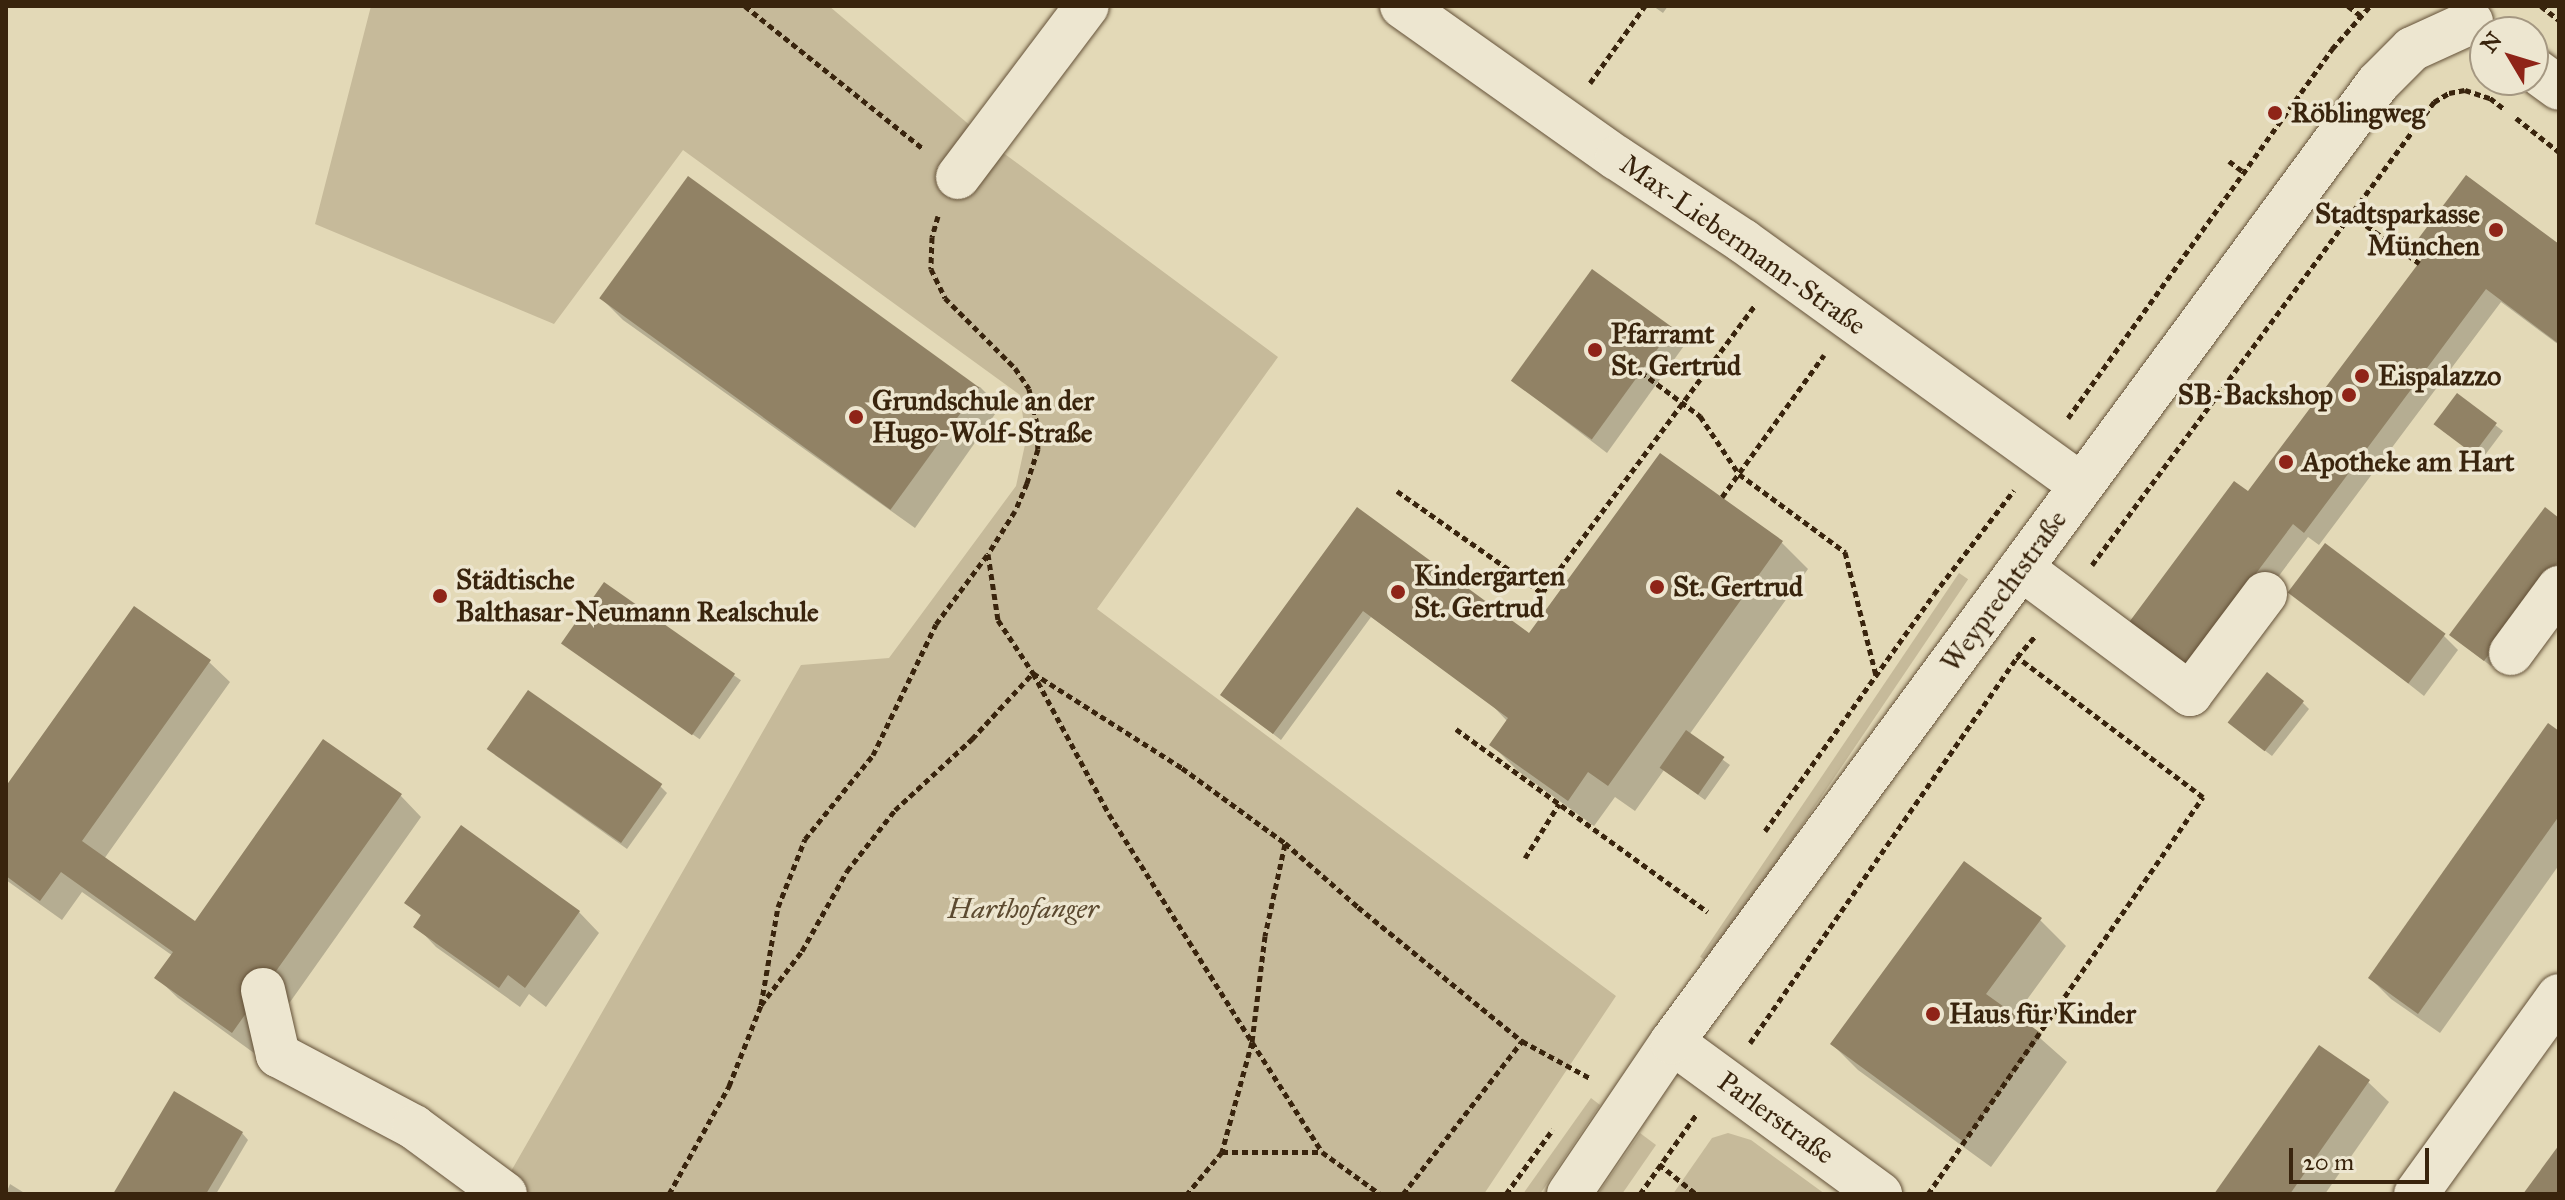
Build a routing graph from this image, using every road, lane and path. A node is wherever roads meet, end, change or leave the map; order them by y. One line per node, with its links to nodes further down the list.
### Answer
1 (745, 6): 16 (path)
2 (1087, 6): 16 (street)
3 (1402, 6): 12 (street, Max-Liebermann-Straße)
4 (1645, 6): 12 (path)
5 (2348, 6): 8 (path)
6 (2370, 6): 8 (path)
7 (2541, 6): 9 (path)
8 (2360, 15): 15 (path)
9 (2558, 18)
10 (2468, 20): 25 (street, Weyprechtstraße)
11 (2449, 93): 13 (path)
12 (1564, 120): 19 (street, Max-Liebermann-Straße)
13 (2559, 152)
14 (2229, 161): 15 (path)
15 (2246, 174): 23 (path)
16 (958, 177): 28 (path)
17 (2350, 214): 18 (path)
18 (2419, 263)
19 (1781, 269): 20 (street, Max-Liebermann-Straße); 22 (path)
20 (1851, 319): 23 (street, Max-Liebermann-Straße); 24 (path)
21 (1641, 372): 22 (path)
22 (1682, 402): 24 (path); 26 (path)
23 (2041, 455): 25 (street, Max-Liebermann-Straße); 35 (path)
24 (1739, 474): 27 (path); 35 (path)
25 (2081, 485): 29 (street, Weyprechtstraße)
26 (1397, 491)
27 (1722, 497)
28 (988, 554): 34 (path); 46 (path)
29 (2021, 568): 31 (street); 49 (street, Weyprechtstraße)
30 (2559, 588): 32 (street)
31 (2265, 594)
32 (2511, 653)
33 (2017, 657): 66 (path)
34 (1033, 673): 39 (path); 46 (path); 48 (path)
35 (1876, 676): 38 (path)
36 (1456, 729): 37 (path)
37 (1559, 804): 40 (path); 42 (path)
38 (1761, 837)
39 (1285, 843): 47 (path); 48 (path)
40 (1525, 858)
41 (1717, 899): 42 (path)
42 (1708, 912): 43 (path)
43 (1699, 924)
44 (263, 990): 57 (street)
45 (2559, 996): 67 (street)
46 (761, 1005): 58 (path)
47 (1522, 1041): 51 (path); 61 (path)
48 (1252, 1042): 54 (path); 55 (path)
49 (1672, 1042): 63 (street, Weyprechtstraße); 65 (street, Parlerstraße)
50 (1599, 1065): 51 (path)
51 (1590, 1078): 52 (path)
52 (1580, 1091)
53 (1562, 1117): 62 (path)
54 (1222, 1152): 55 (path); 59 (path)
55 (1322, 1152): 60 (path)
56 (1659, 1164): 64 (path)
57 (505, 1194)
58 (669, 1194)
59 (1187, 1194)
60 (1380, 1194)
61 (1403, 1194)
62 (1506, 1194)
63 (1569, 1194)
64 (1696, 1194)
65 (1880, 1194)
66 (1928, 1194)
67 (2416, 1194)

